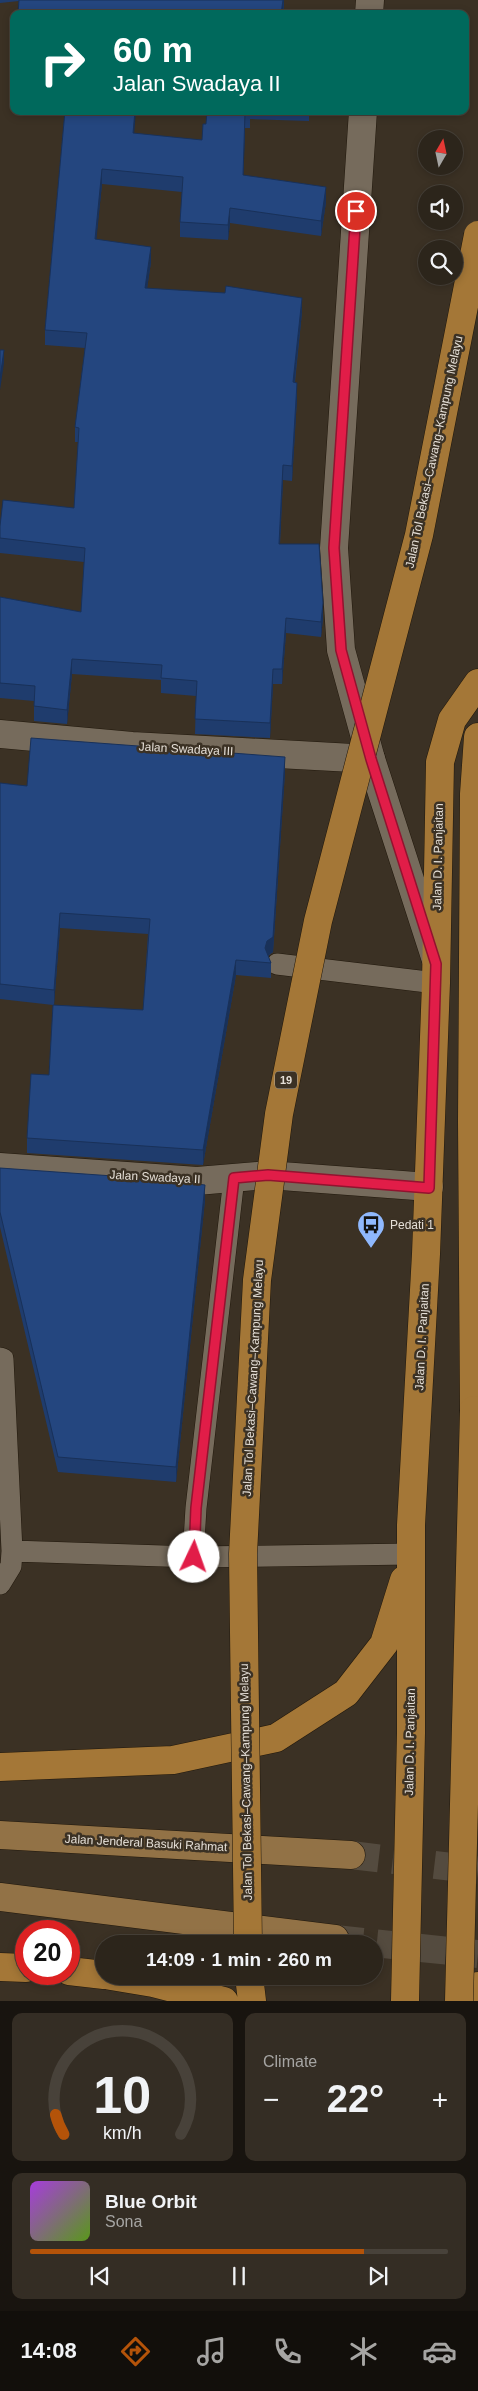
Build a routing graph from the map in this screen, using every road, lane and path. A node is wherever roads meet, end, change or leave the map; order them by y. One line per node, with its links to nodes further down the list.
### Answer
1 (363, 115): 6 (street)
2 (478, 236): 21 (highway, Jalan Tol Bekasi–Cawang–Kampung Melayu / 19, bridge)
3 (478, 683): 8 (highway, Jalan D. I. Panjaitan)
4 (0, 734): 6 (street, Jalan Swadaya III)
5 (478, 737): 33 (highway, bridge)
6 (371, 759): 8 (street)
7 (277, 964): 8 (lane)
8 (436, 973): 11 (highway, Jalan D. I. Panjaitan)
9 (0, 1167): 10 (street, Jalan Swadaya II)
10 (234, 1178): 11 (street, Jalan Swadaya II); 15 (lane)
11 (429, 1188): 14 (highway, Jalan D. I. Panjaitan)
12 (0, 1358): 13 (lane)
13 (12, 1551): 15 (lane); 16 (lane)
14 (412, 1554): 15 (lane); 17 (highway); 32 (highway, Jalan D. I. Panjaitan)
15 (194, 1557)
16 (0, 1584)
17 (0, 1767)
18 (0, 1835): 19 (main road, Jalan Jenderal Basuki Rahmat)
19 (351, 1855)
20 (0, 1897): 22 (main road)
21 (248, 1935)
22 (303, 1935)
23 (0, 1967): 24 (highway)
24 (15, 1968)
25 (80, 1972): 26 (highway)
26 (95, 1974)
27 (161, 1985): 30 (highway)
28 (250, 1985): 31 (highway)
29 (478, 1986): 34 (highway)
30 (224, 2001)
31 (252, 2001)
32 (406, 2001)
33 (459, 2001)
34 (478, 2001)

